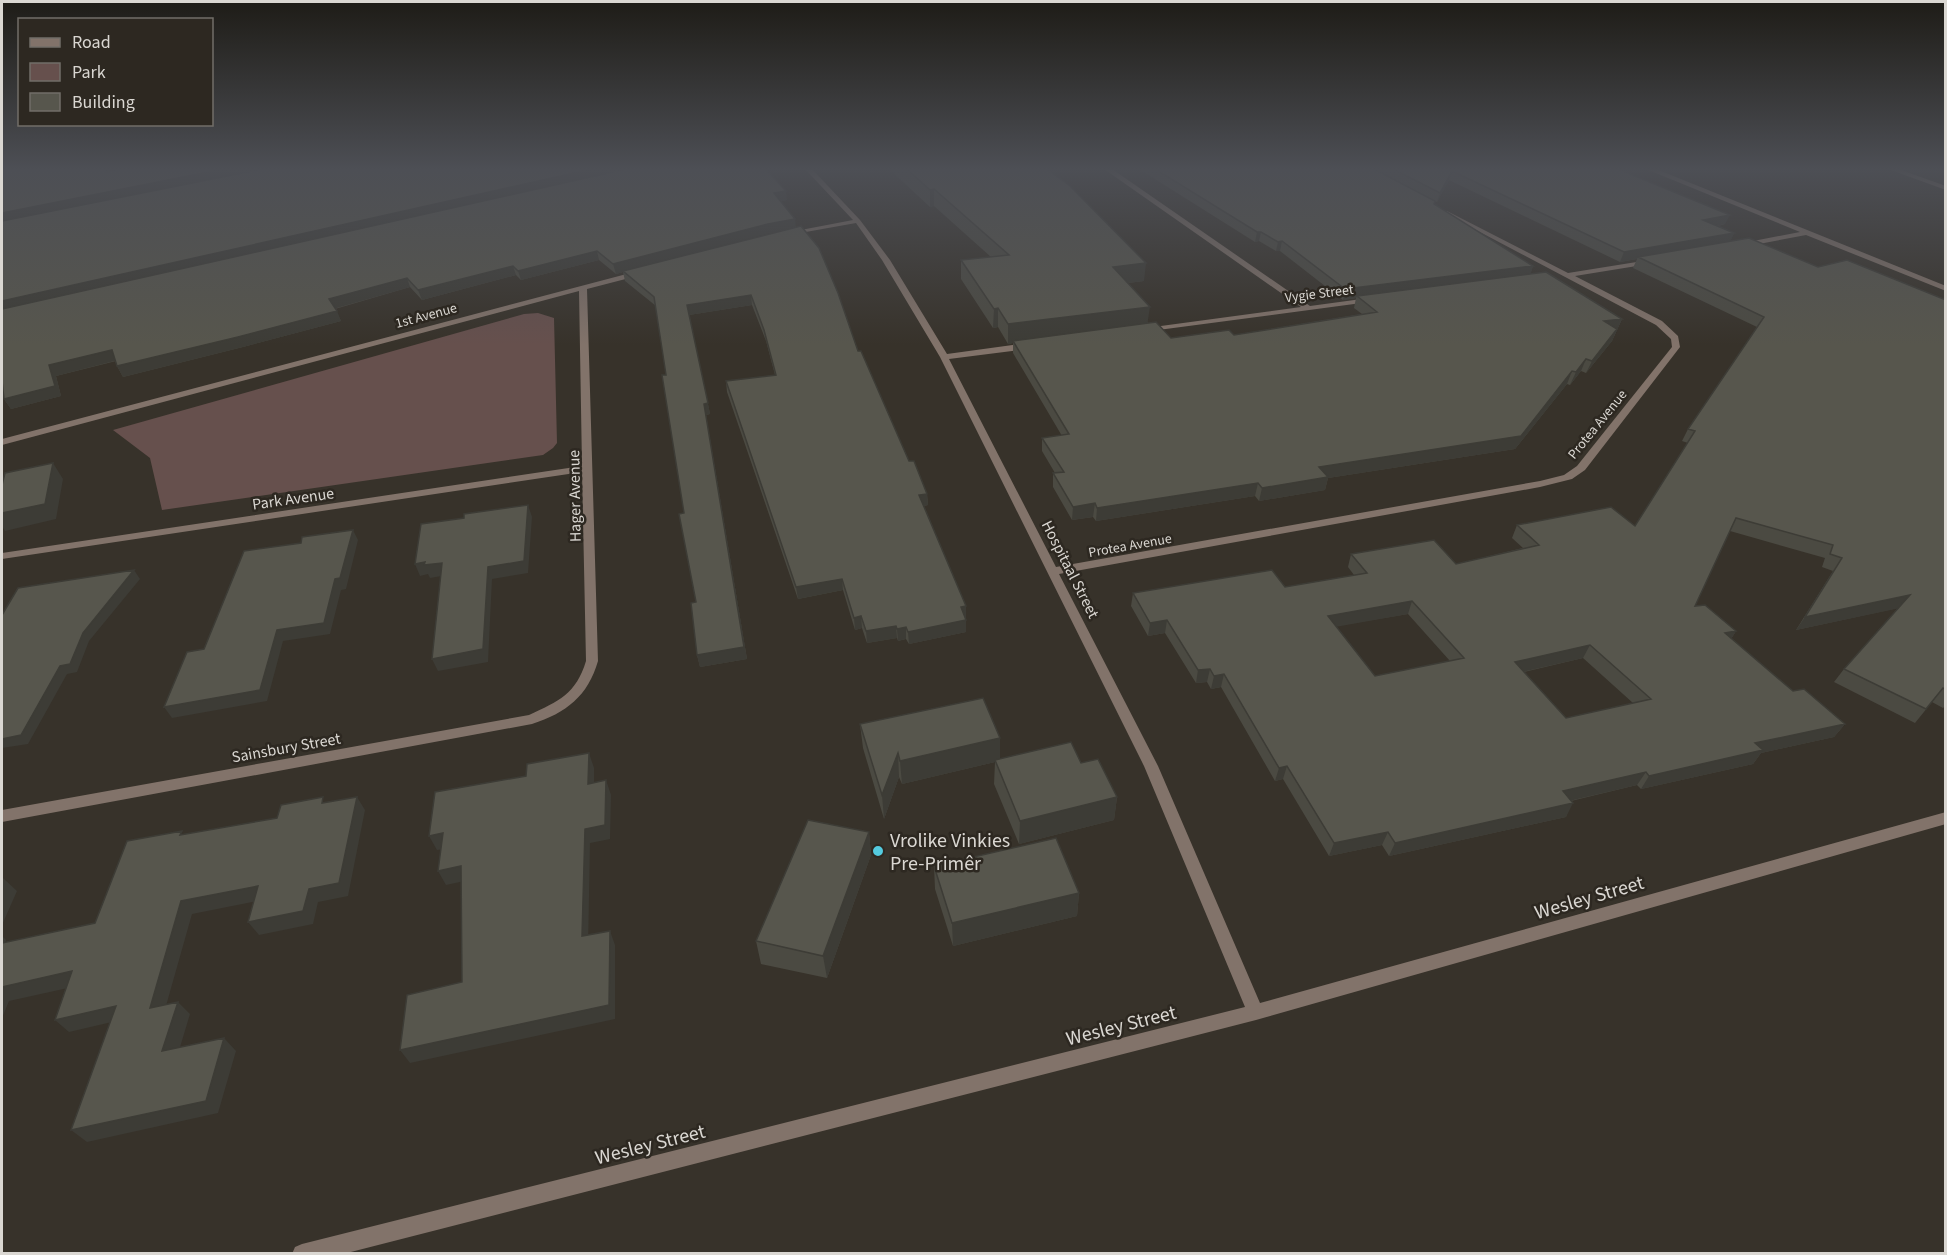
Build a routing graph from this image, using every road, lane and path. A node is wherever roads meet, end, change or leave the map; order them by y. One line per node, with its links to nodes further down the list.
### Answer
1 (822, 228): 7 (street)
2 (863, 228): 19 (street, Hospitaal Street)
3 (1191, 228): 16 (street)
4 (1475, 228): 11 (street, Protea Avenue)
5 (1787, 228): 6 (street)
6 (1803, 234): 8 (street); 14 (street)
7 (781, 235)
8 (1739, 246)
9 (1659, 260): 11 (street)
10 (650, 270): 13 (street, 1st Avenue)
11 (1568, 275): 12 (street); 23 (street, Protea Avenue)
12 (1556, 277)
13 (583, 287): 20 (street, 1st Avenue); 21 (street, Hager Avenue)
14 (1946, 290)
15 (1379, 299): 16 (street, Vygie Street)
16 (1308, 308): 17 (street, Vygie Street)
17 (1132, 332)
18 (1038, 345): 19 (street)
19 (944, 357): 23 (street, Hospitaal Street)
20 (2, 442)
21 (588, 468): 22 (street, Park Avenue); 24 (street, Hager Avenue)
22 (2, 556)
23 (1054, 571): 27 (street, Hospitaal Street)
24 (573, 698): 25 (street, Sainsbury Street)
25 (2, 816)
26 (1946, 818): 27 (street, Wesley Street)
27 (1256, 1012): 28 (street, Wesley Street)
28 (302, 1254)

